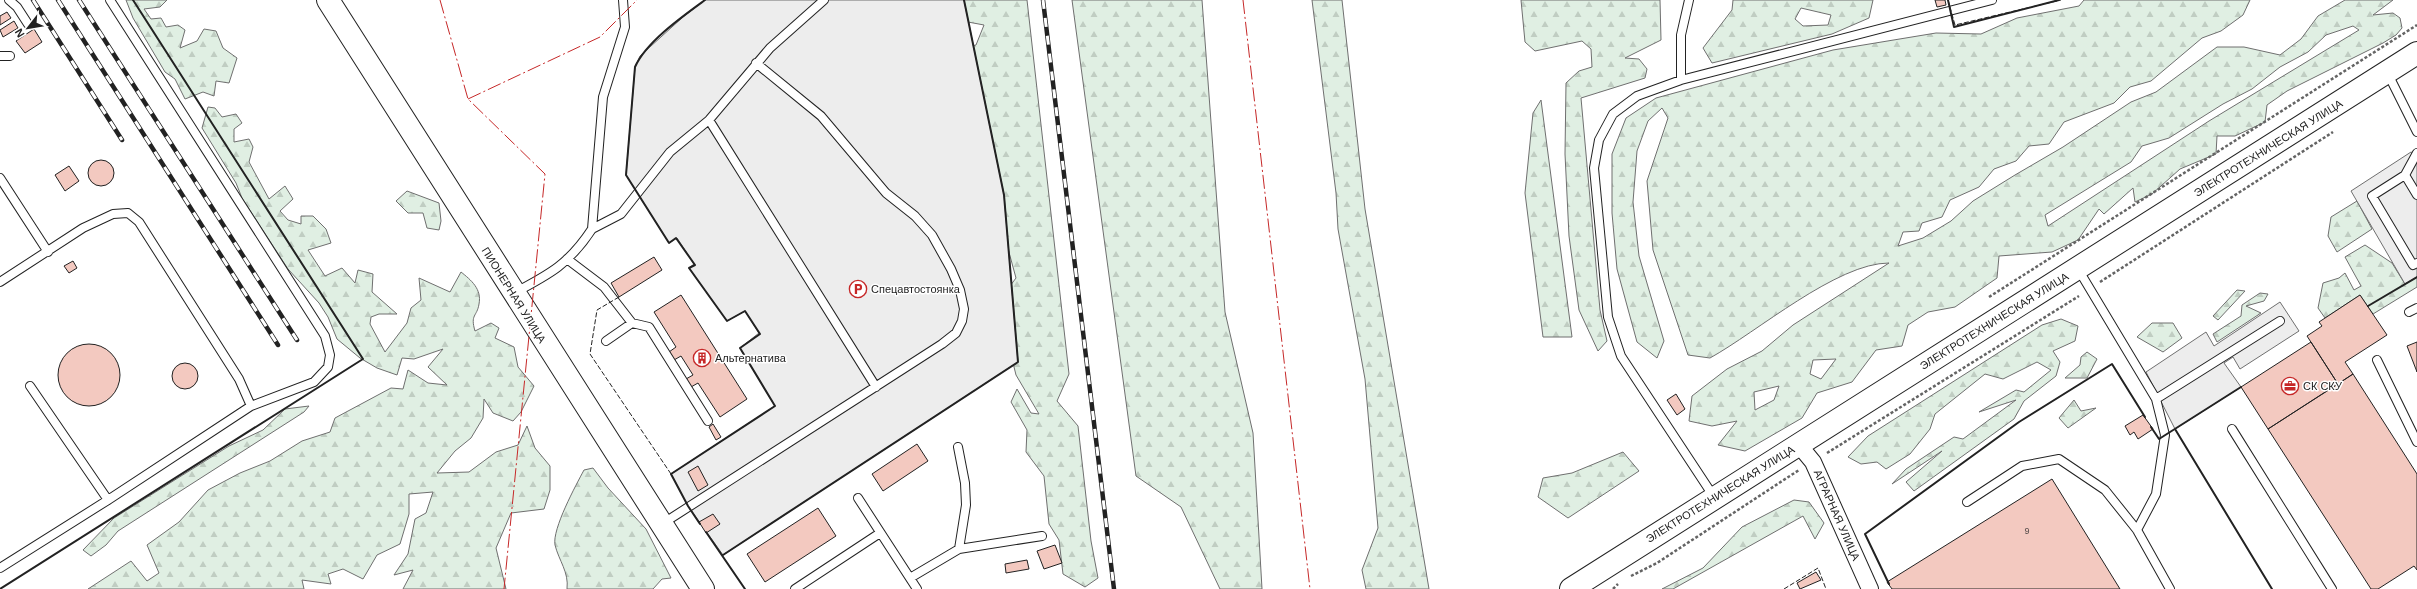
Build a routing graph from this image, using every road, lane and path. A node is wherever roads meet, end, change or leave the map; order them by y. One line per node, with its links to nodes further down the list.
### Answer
1 (9, 0): 8 (lane)
2 (110, 0): 41 (lane)
3 (328, 0): 30 (main road, ПИОНЕРНАЯ УЛИЦА)
4 (623, 0): 23 (lane)
5 (824, 0): 13 (lane)
6 (1689, 0): 15 (lane)
7 (1992, 0): 15 (lane)
8 (28, 24)
9 (2417, 25): 31 (path)
10 (2417, 53): 14 (main road, ЭЛЕКТРОТЕХНИЧЕСКАЯ УЛИЦА)
11 (0, 56): 12 (lane)
12 (10, 56)
13 (756, 63): 16 (lane); 39 (lane)
14 (2387, 72): 18 (lane); 27 (main road, ЭЛЕКТРОТЕХНИЧЕСКАЯ УЛИЦА)
15 (1681, 80): 48 (lane)
16 (709, 120): 23 (lane); 39 (lane)
17 (2336, 130): 29 (path)
18 (2417, 132)
19 (2417, 153): 20 (lane)
20 (2405, 175): 22 (lane); 26 (lane)
21 (0, 178): 24 (lane)
22 (2417, 195)
23 (592, 229): 25 (lane)
24 (48, 252): 28 (lane); 41 (lane)
25 (567, 259): 30 (lane); 35 (lane)
26 (2417, 263)
27 (2078, 268): 29 (lane); 45 (main road, ЭЛЕКТРОТЕХНИЧЕСКАЯ УЛИЦА)
28 (0, 282)
29 (2090, 289): 40 (lane); 47 (path)
30 (513, 294): 52 (main road, ПИОНЕРНАЯ УЛИЦА)
31 (1989, 298)
32 (2417, 308): 33 (lane)
33 (2408, 312)
34 (2280, 321): 40 (lane)
35 (632, 323): 36 (lane); 42 (lane)
36 (606, 341)
37 (2377, 360): 44 (lane)
38 (30, 386): 50 (lane)
39 (876, 387): 52 (lane)
40 (2156, 399): 53 (lane)
41 (251, 406): 50 (lane)
42 (708, 421)
43 (2232, 430): 68 (lane)
44 (2417, 442)
45 (1799, 445): 47 (street, АГРАРНАЯ УЛИЦА); 48 (main road, ЭЛЕКТРОТЕХНИЧЕСКАЯ УЛИЦА)
46 (958, 447): 56 (lane)
47 (1813, 462): 58 (path); 66 (street, АГРАРНАЯ УЛИЦА)
48 (1714, 497): 64 (main road, ЭЛЕКТРОТЕХНИЧЕСКАЯ УЛИЦА)
49 (858, 498): 54 (lane)
50 (108, 500): 57 (lane)
51 (1967, 502): 53 (lane)
52 (661, 524): 61 (main road, ПИОНЕРНАЯ УЛИЦА)
53 (2137, 530): 67 (lane)
54 (880, 532): 59 (lane); 62 (lane)
55 (1042, 536): 56 (lane)
56 (959, 549): 59 (lane)
57 (0, 568)
58 (1630, 577)
59 (910, 578): 63 (lane)
60 (1624, 580): 65 (path)
61 (703, 589)
62 (796, 589)
63 (917, 589)
64 (1571, 589)
65 (1613, 589)
66 (1870, 589)
67 (2170, 589)
68 (2332, 589)

